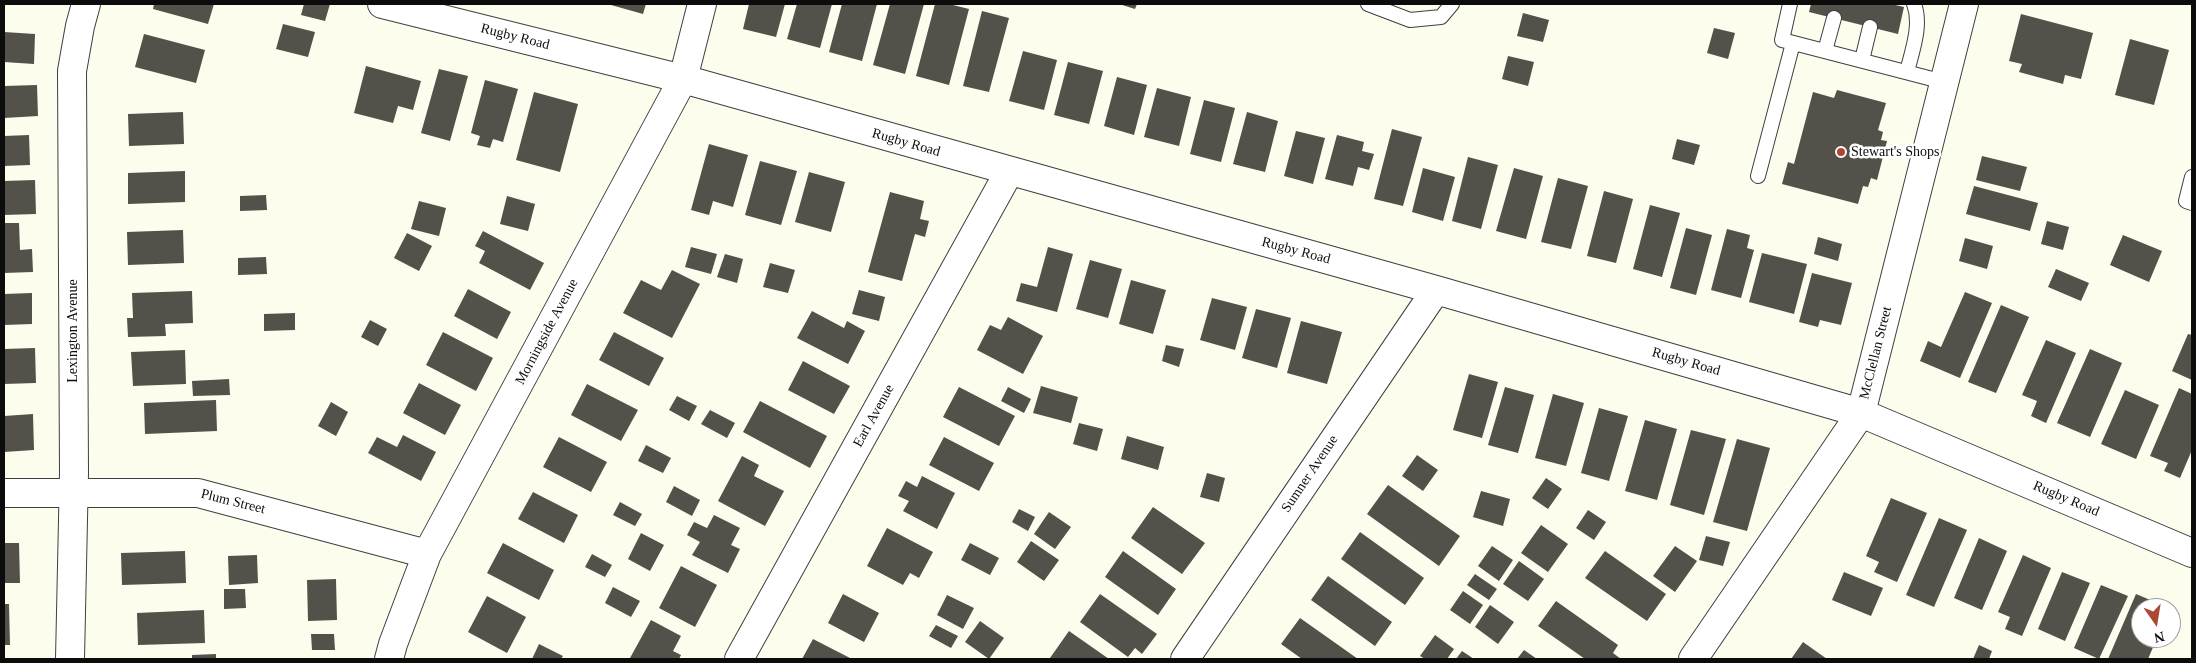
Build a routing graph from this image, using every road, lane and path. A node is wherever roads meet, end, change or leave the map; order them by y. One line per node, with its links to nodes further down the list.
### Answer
1 (86, 4): 24 (street, Lexington Avenue)
2 (382, 4): 15 (street, Rugby Road)
3 (702, 4): 15 (street, Morningside Avenue)
4 (1368, 4): 5 (lane)
5 (1452, 4)
6 (1790, 4): 11 (lane)
7 (1914, 4): 14 (lane)
8 (1964, 4): 16 (street, McClellan Street)
9 (1834, 18): 12 (lane)
10 (1870, 27): 13 (lane)
11 (1793, 43): 12 (lane); 18 (lane)
12 (1825, 51): 13 (lane)
13 (1862, 60): 14 (lane)
14 (1907, 72): 16 (lane)
15 (682, 79): 17 (street, Rugby Road); 26 (street, Morningside Avenue)
16 (1944, 82): 22 (street, McClellan Street)
17 (1009, 172): 21 (street, Rugby Road); 29 (street, Earl Avenue)
18 (1758, 176)
19 (2192, 177): 20 (lane)
20 (2192, 203)
21 (1436, 290): 22 (street, Rugby Road); 30 (street, Sumner Avenue)
22 (1861, 413): 25 (street, Rugby Road); 31 (street, McClellan Street)
23 (4, 493): 24 (street, Plum Street)
24 (74, 493): 26 (street, Plum Street); 27 (street, Lexington Avenue)
25 (2192, 553)
26 (427, 554): 28 (street, Morningside Avenue)
27 (70, 659)
28 (389, 659)
29 (739, 659)
30 (1185, 659)
31 (1693, 659)

